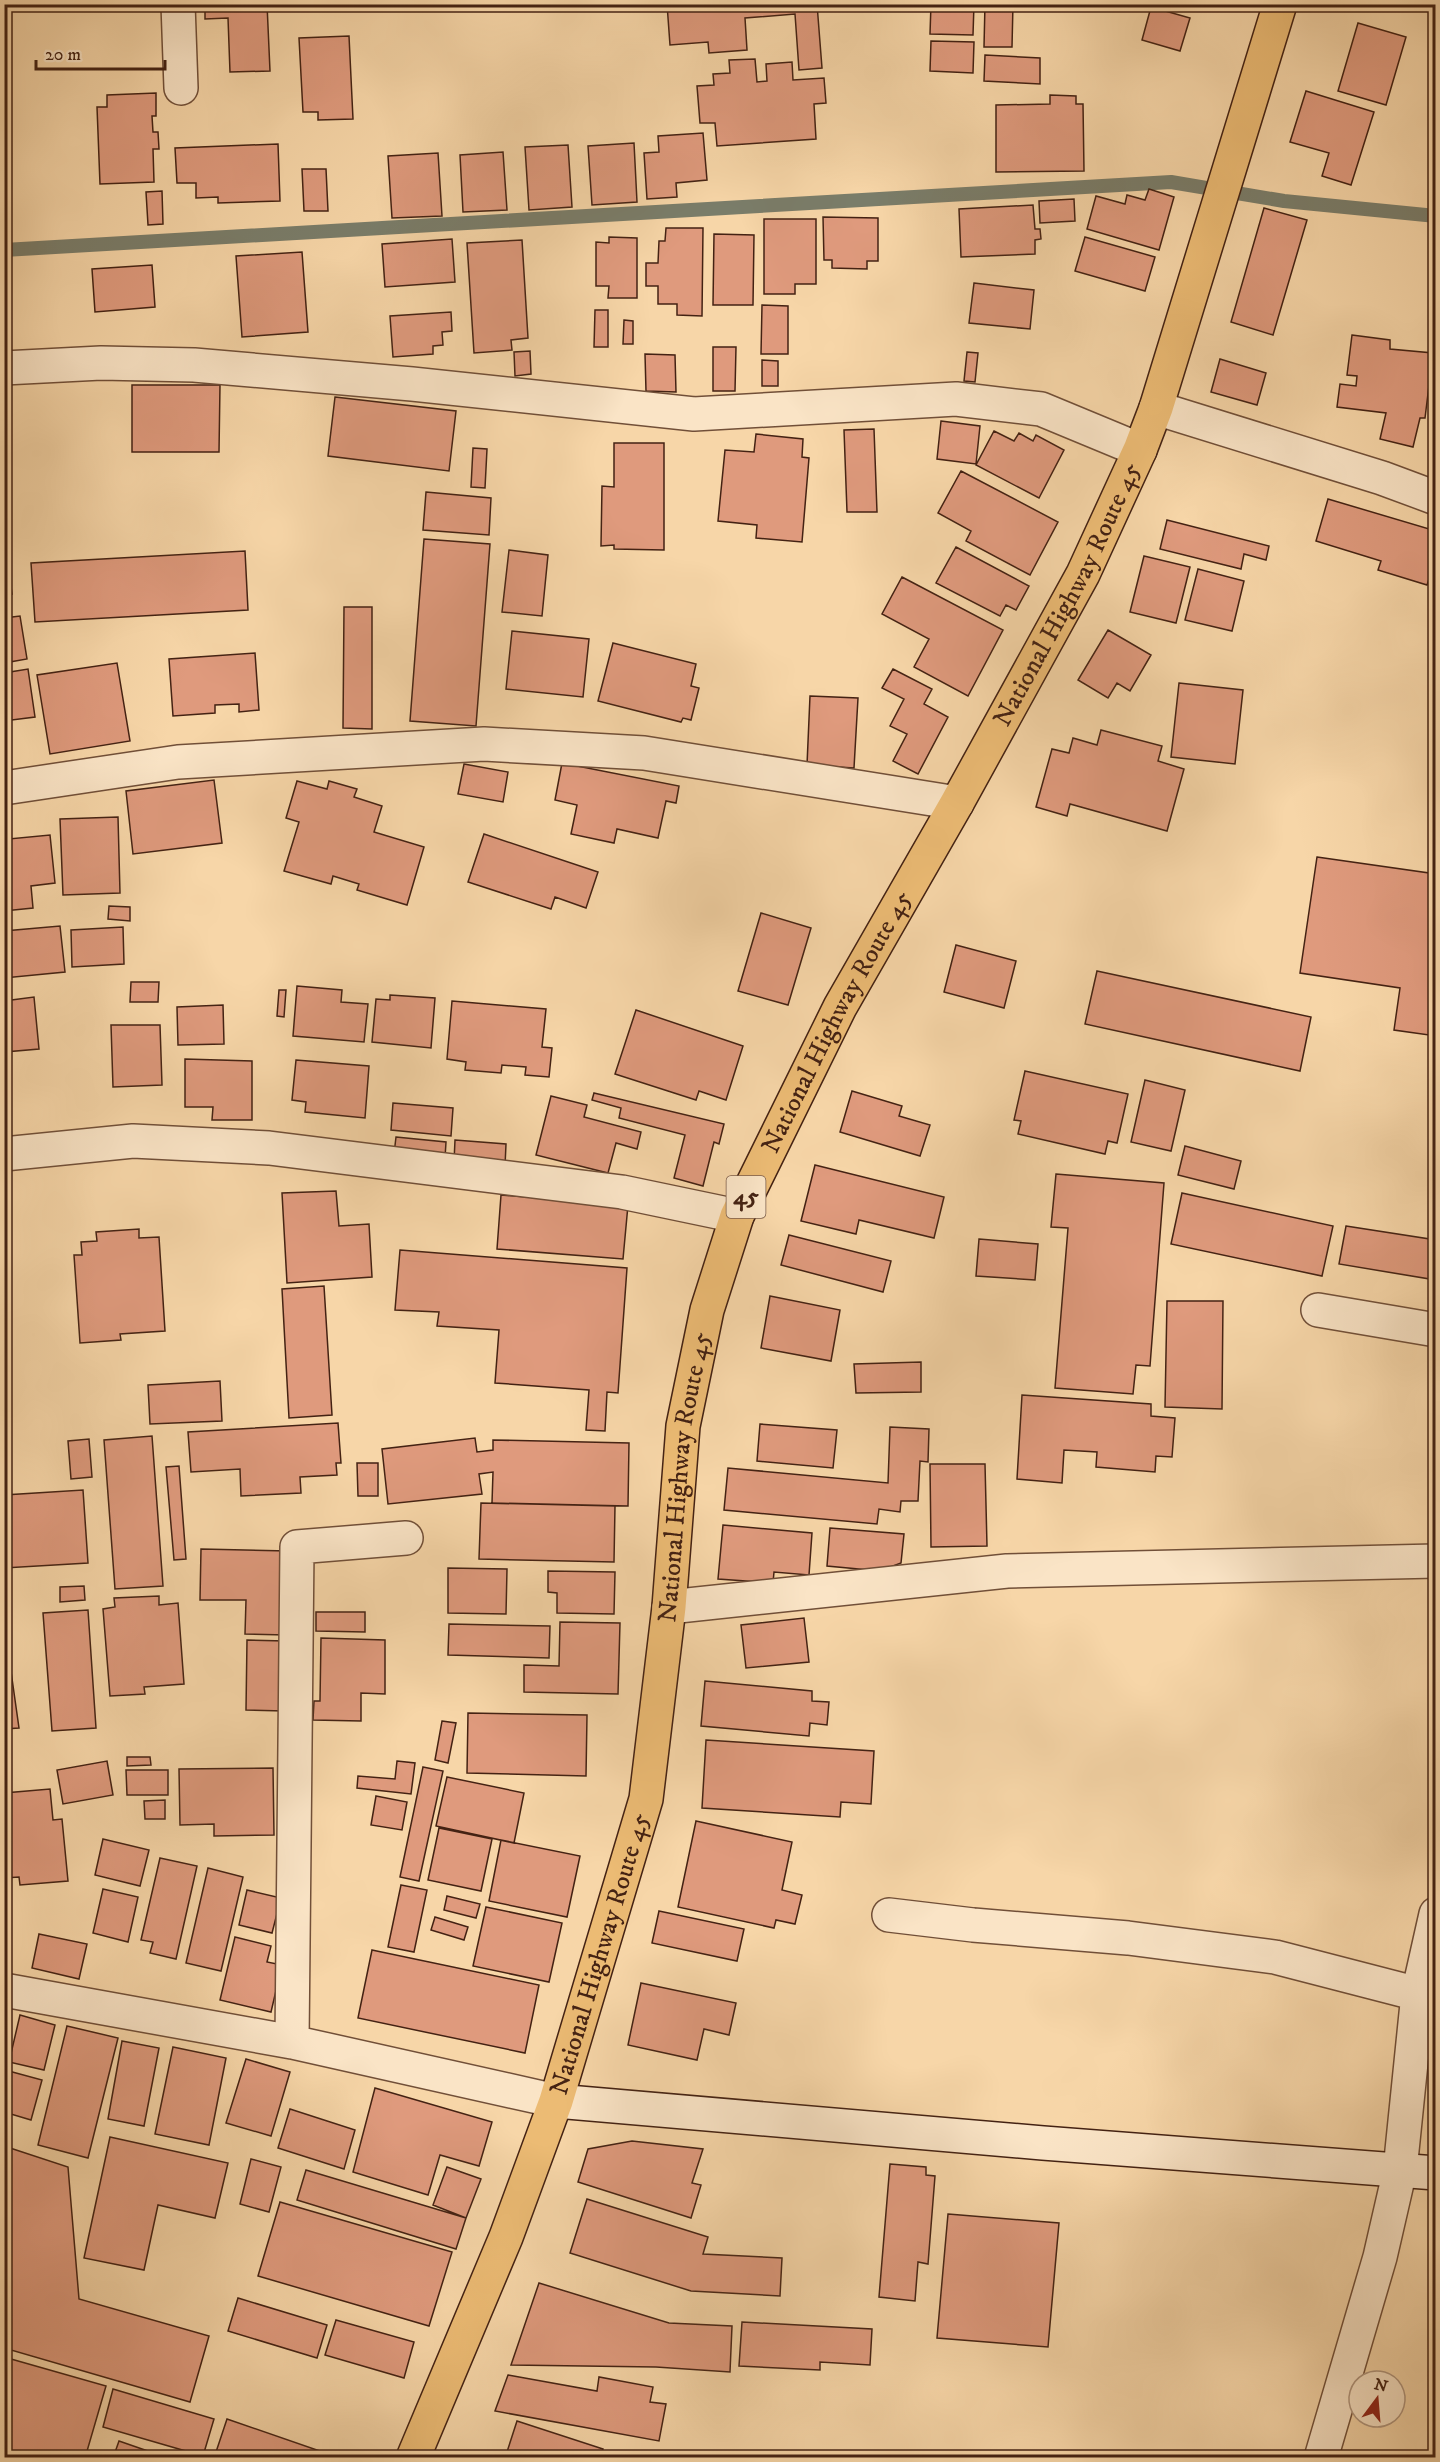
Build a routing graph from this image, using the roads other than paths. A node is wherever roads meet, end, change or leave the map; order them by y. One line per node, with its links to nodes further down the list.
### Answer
1 (178, 4): 3 (street)
2 (1280, 4): 5 (highway, National Highway Route 45 / 45)
3 (181, 88)
4 (4, 368): 6 (street)
5 (1156, 408): 6 (highway, National Highway Route 45 / 45); 7 (street)
6 (1140, 450): 9 (highway, National Highway Route 45 / 45)
7 (1436, 498)
8 (4, 788): 9 (street)
9 (957, 803): 11 (highway, National Highway Route 45 / 45)
10 (4, 1155): 11 (street)
11 (737, 1216): 16 (highway, National Highway Route 45 / 45)
12 (1318, 1310): 13 (street)
13 (1436, 1330)
14 (406, 1538): 21 (street)
15 (1436, 1561): 16 (street)
16 (669, 1607): 22 (highway, National Highway Route 45 / 45)
17 (1436, 1914): 20 (street)
18 (889, 1915): 20 (street)
19 (4, 1990): 21 (street)
20 (1418, 1994): 23 (street)
21 (292, 2042): 22 (street)
22 (556, 2101): 23 (street); 25 (highway, National Highway Route 45 / 45)
23 (1400, 2170): 24 (street); 26 (street)
24 (1436, 2173)
25 (413, 2457)
26 (1321, 2457)

